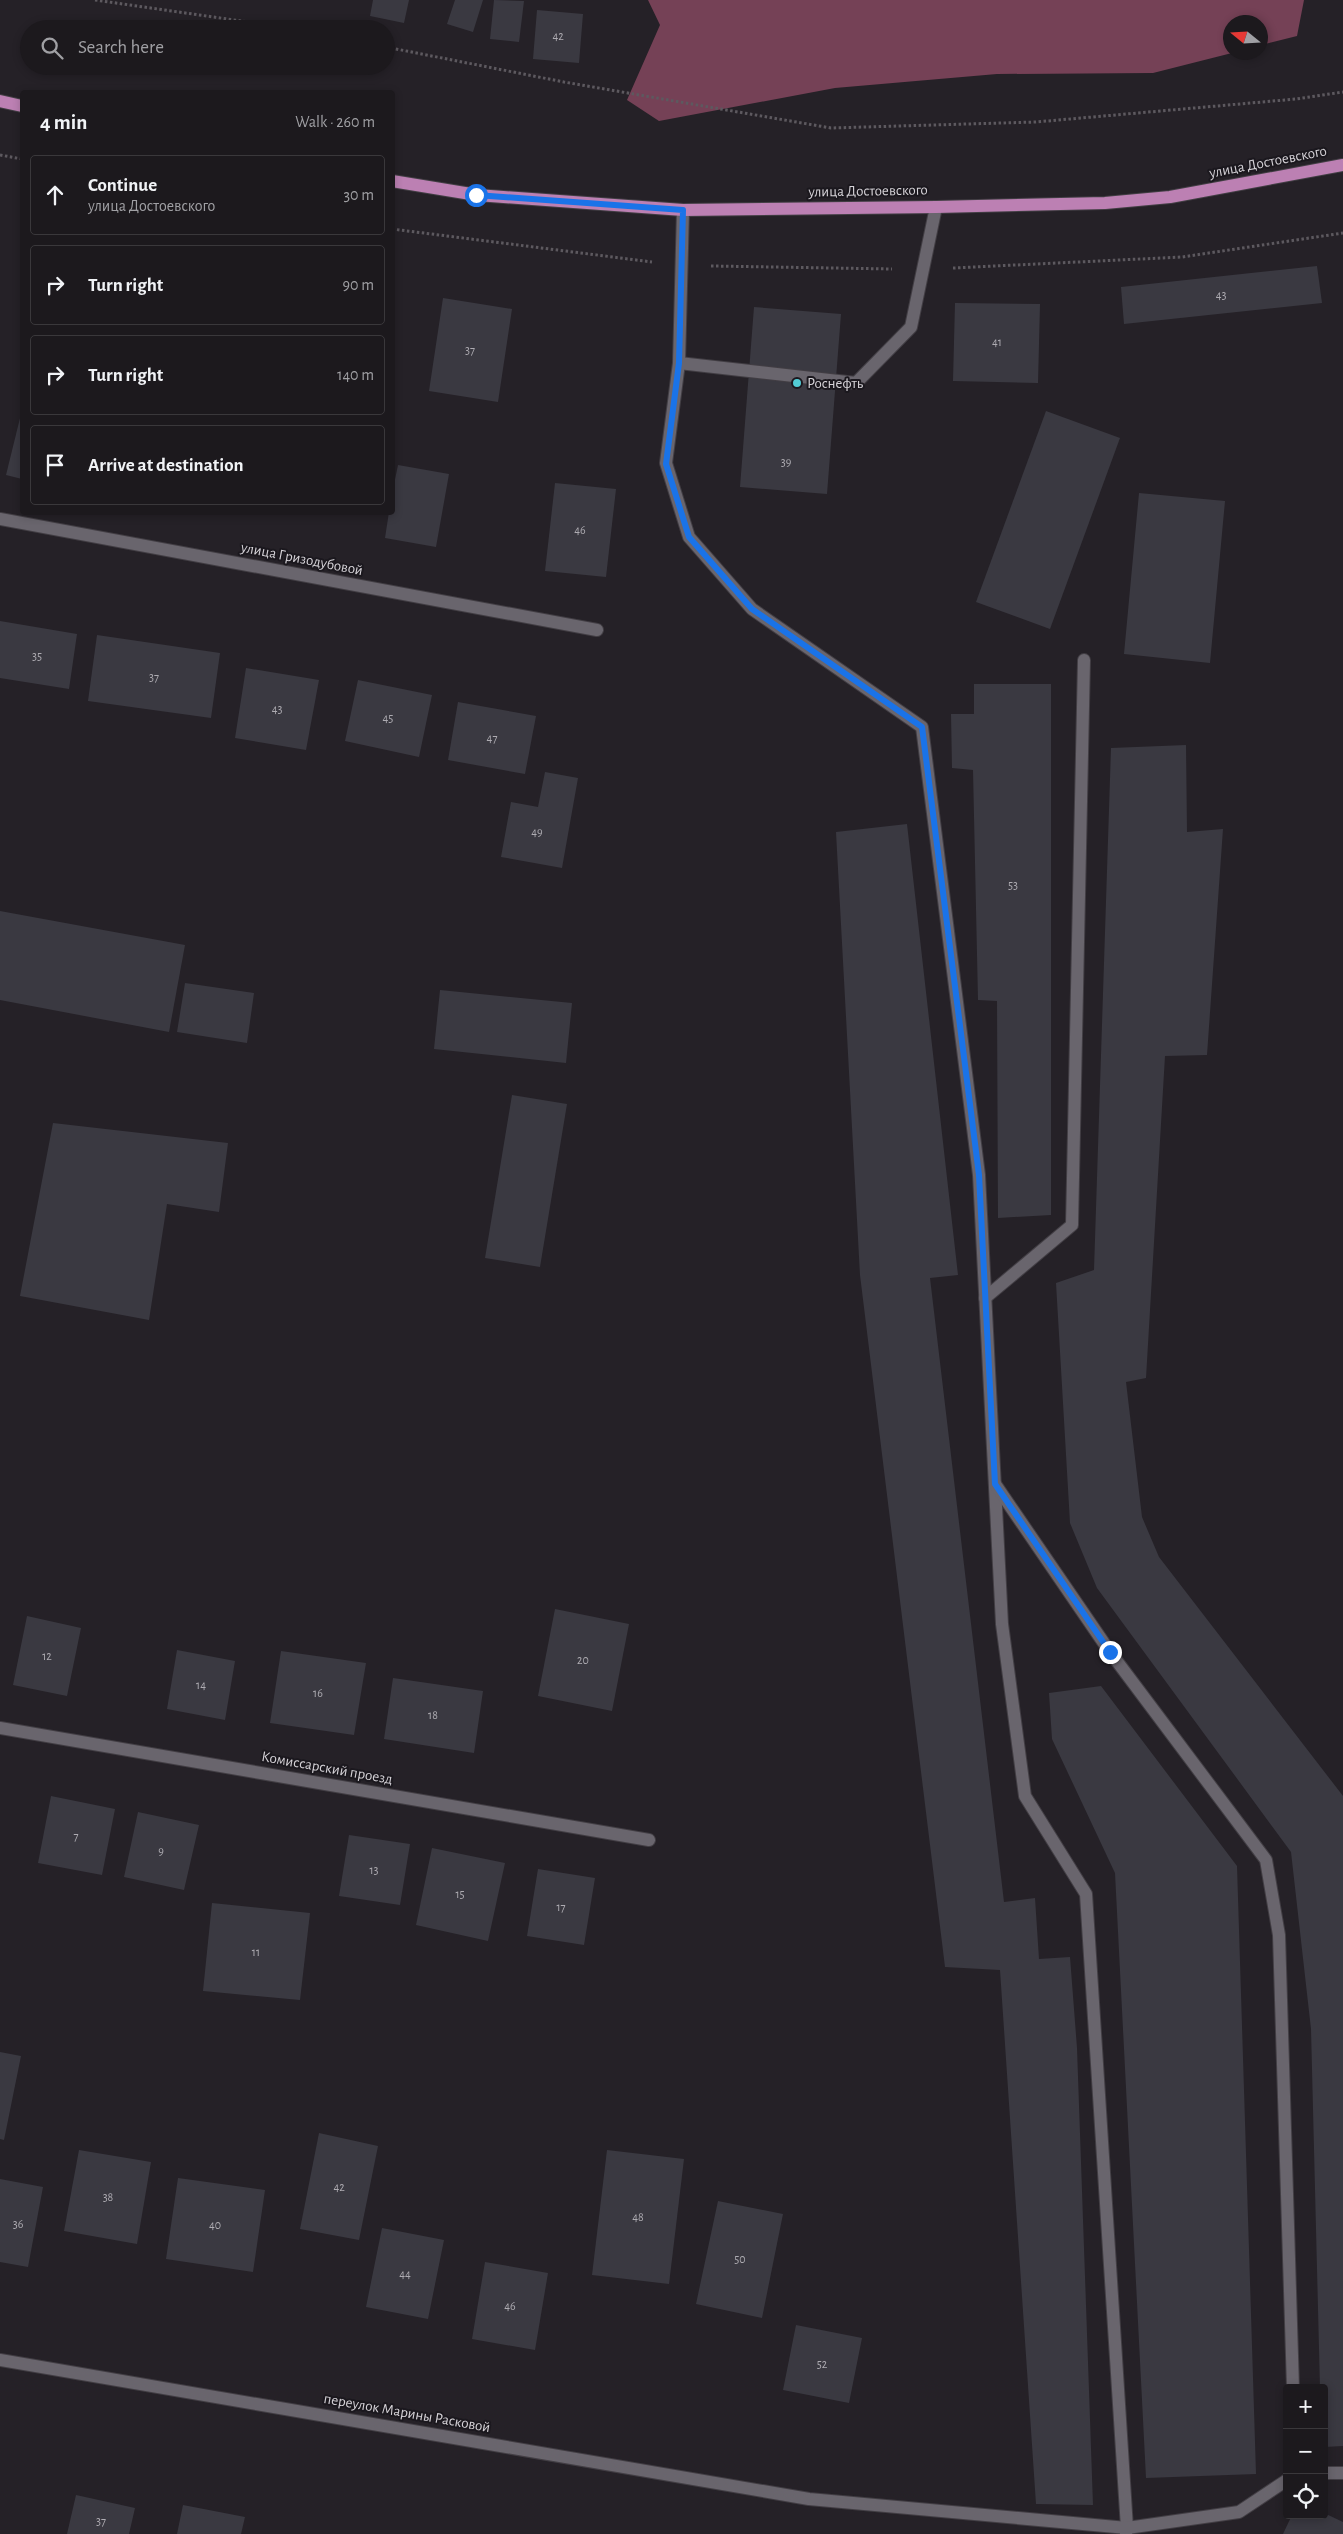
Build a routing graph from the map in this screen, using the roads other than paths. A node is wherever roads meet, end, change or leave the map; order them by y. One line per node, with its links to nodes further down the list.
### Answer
1 (0, 101): 2 (main road)
2 (20, 106)
3 (1343, 165): 5 (main road, улица Достоевского)
4 (395, 182): 6 (main road, улица Достоевского)
5 (936, 207): 6 (main road, улица Достоевского); 7 (street)
6 (683, 210): 7 (street)
7 (679, 363): 11 (street)
8 (0, 519): 9 (street, улица Гризодубовой)
9 (597, 630)
10 (1084, 660): 11 (street)
11 (985, 1298): 12 (street)
12 (995, 1484): 16 (street); 20 (street)
13 (0, 1728): 14 (street, Комиссарский проезд)
14 (650, 1840)
15 (0, 2360): 20 (street, переулок Марины Расковой)
16 (1292, 2384)
17 (1328, 2473): 18 (street)
18 (1343, 2473)
19 (1283, 2483): 20 (street, переулок Марины Расковой)
20 (1126, 2531)

